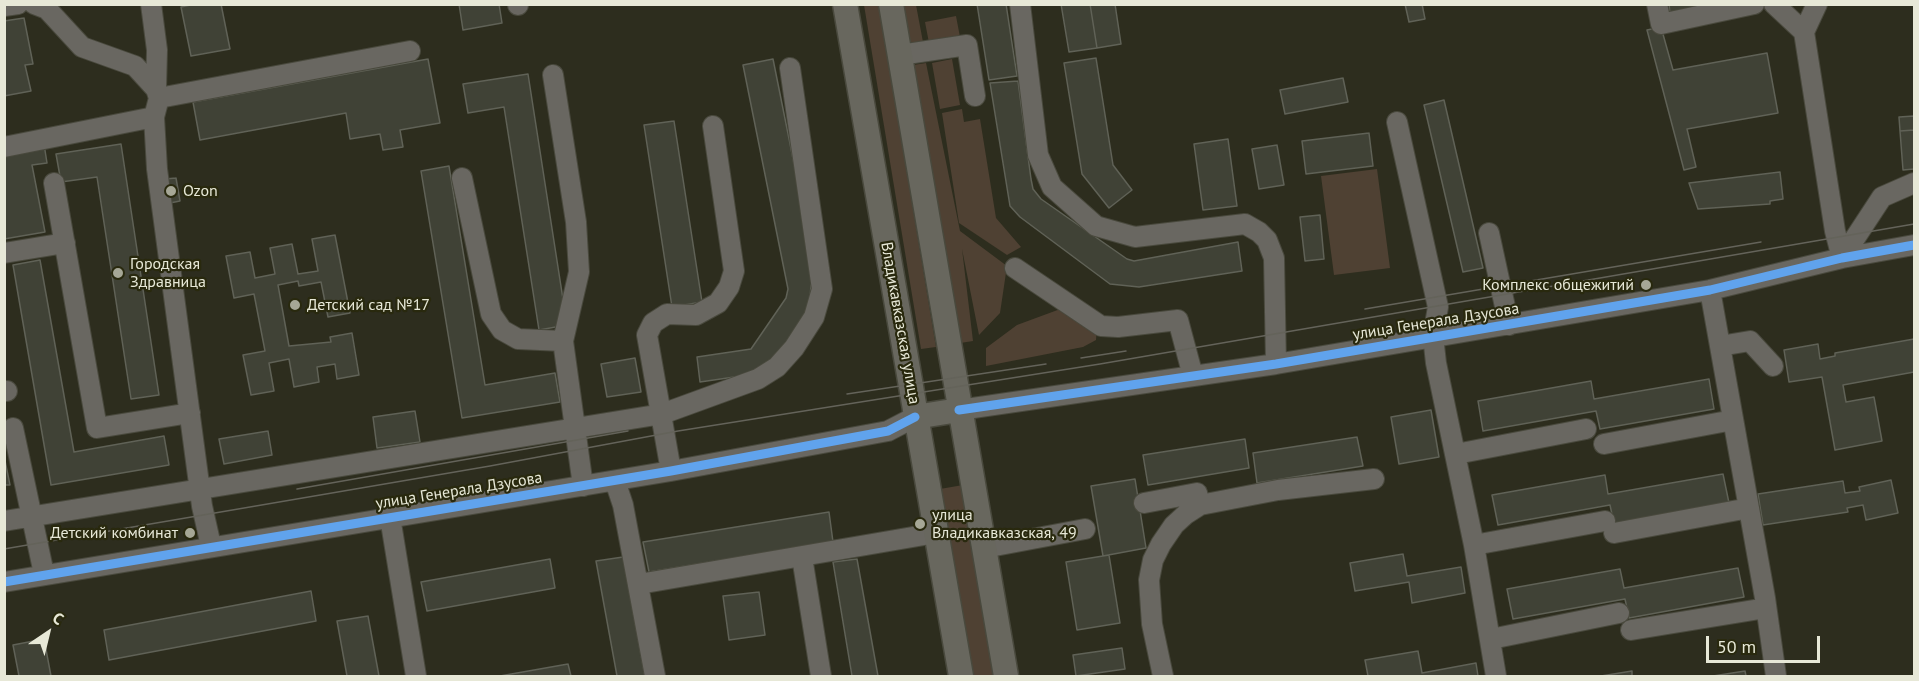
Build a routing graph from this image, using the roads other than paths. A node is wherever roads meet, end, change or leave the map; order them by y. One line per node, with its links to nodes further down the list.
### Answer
1 (18, 4): 11 (street)
2 (34, 4): 17 (street)
3 (151, 4): 17 (street)
4 (845, 4): 43 (main road, Владикавказская улица)
5 (891, 4): 14 (main road)
6 (1020, 4): 37 (street)
7 (1657, 4): 8 (street)
8 (1754, 4)
9 (1774, 4): 12 (street)
10 (1817, 4): 12 (street)
11 (4, 6)
12 (1804, 32): 30 (street)
13 (410, 51): 17 (street)
14 (900, 55): 18 (street); 40 (main road)
15 (790, 68): 42 (street)
16 (553, 75): 35 (street)
17 (158, 94): 19 (street)
18 (975, 96)
19 (154, 117): 22 (street); 41 (street)
20 (1397, 122): 34 (street)
21 (713, 126): 42 (street)
22 (4, 147)
23 (462, 178): 35 (street)
24 (54, 183): 27 (street)
25 (1914, 183): 30 (street)
26 (1489, 233): 33 (street)
27 (65, 243): 29 (street); 41 (street)
28 (1914, 245): 30 (street, улица Генерала Дзусова)
29 (4, 253)
30 (1842, 258): 32 (street, улица Генерала Дзусова)
31 (1015, 268): 39 (street)
32 (1710, 290): 33 (street, улица Генерала Дзусова); 36 (street)
33 (1509, 325): 34 (street, улица Генерала Дзусова)
34 (1433, 336): 37 (street, улица Генерала Дзусова); 49 (street)
35 (563, 341): 46 (street)
36 (1720, 346): 38 (street); 44 (street)
37 (1276, 364): 39 (street, улица Генерала Дзусова)
38 (1773, 366)
39 (1193, 376): 40 (street, улица Генерала Дзусова)
40 (959, 410): 43 (main road, улица Генерала Дзусова); 65 (main road)
41 (190, 413): 54 (street)
42 (662, 414): 46 (street); 50 (street)
43 (915, 417): 50 (street, улица Генерала Дзусова); 62 (main road, Владикавказская улица)
44 (1733, 420): 48 (street); 57 (street)
45 (13, 428): 58 (street)
46 (575, 429): 53 (street); 54 (street)
47 (1586, 429): 49 (street)
48 (1604, 444)
49 (1456, 454): 63 (street)
50 (670, 471): 52 (street, улица Генерала Дзусова)
51 (1374, 479): 56 (street)
52 (615, 480): 53 (street, улица Генерала Дзусова); 69 (street)
53 (583, 486): 59 (street, улица Генерала Дзусова)
54 (201, 487): 58 (street); 64 (street)
55 (1144, 503): 56 (street)
56 (1200, 505): 79 (street)
57 (1749, 508): 63 (street); 70 (street)
58 (32, 517): 60 (street); 67 (street)
59 (390, 517): 64 (street, улица Генерала Дзусова); 74 (street)
60 (4, 521)
61 (1085, 529): 65 (street)
62 (936, 533): 66 (street); 77 (main road, Владикавказская улица)
63 (1474, 545): 73 (street)
64 (211, 546): 67 (street, улица Генерала Дзусова)
65 (984, 548): 78 (main road)
66 (801, 557): 69 (street); 76 (street)
67 (44, 574): 68 (street, улица Генерала Дзусова)
68 (4, 582)
69 (639, 584): 75 (street)
70 (1766, 608): 72 (street); 81 (street)
71 (1619, 613): 73 (street)
72 (1631, 630)
73 (1491, 639): 80 (street)
74 (416, 676)
75 (655, 676)
76 (820, 676)
77 (961, 676)
78 (1006, 676)
79 (1163, 676)
80 (1496, 676)
81 (1776, 676)

